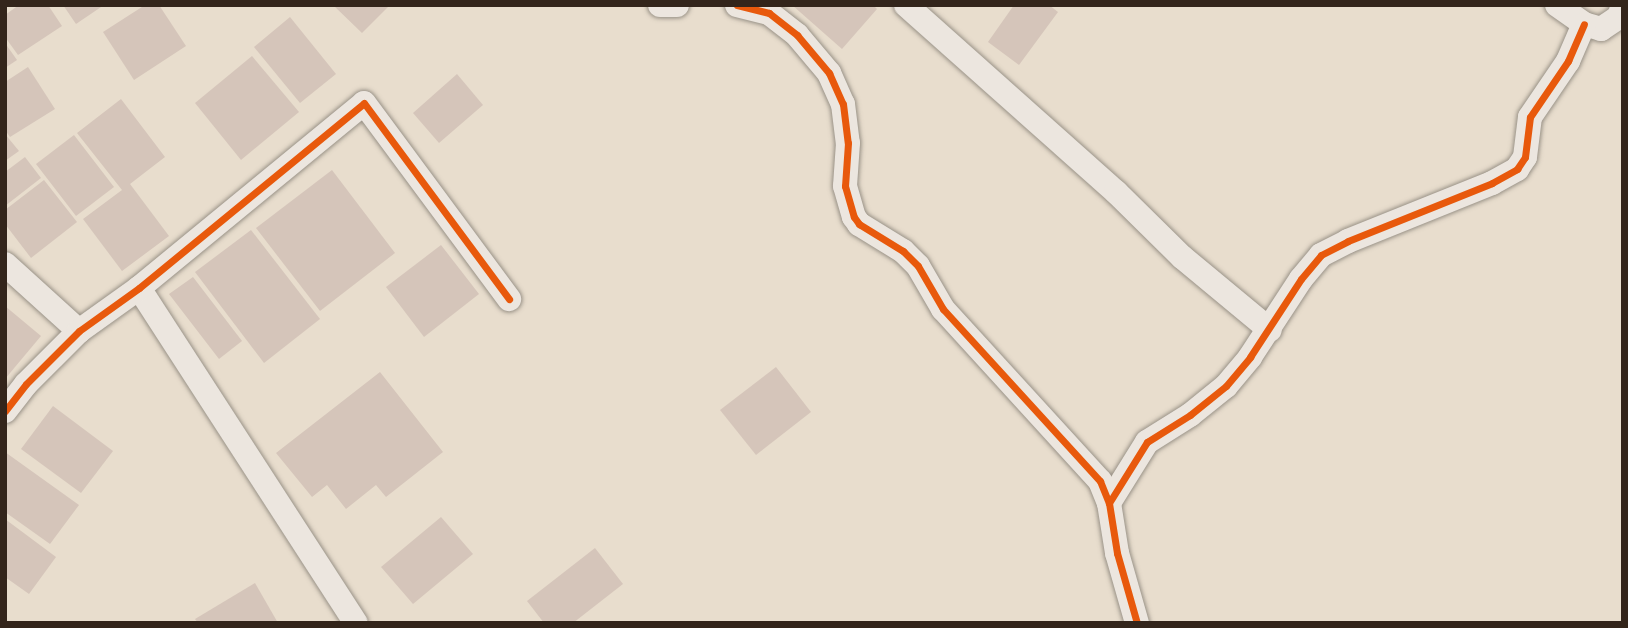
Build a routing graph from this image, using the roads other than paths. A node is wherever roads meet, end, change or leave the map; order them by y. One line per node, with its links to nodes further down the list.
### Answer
1 (660, 5): 2 (street)
2 (677, 5)
3 (737, 5): 14 (street)
4 (906, 5): 11 (street)
5 (1557, 5): 7 (street)
6 (1623, 5): 7 (street)
7 (1584, 24): 11 (street)
8 (5, 264): 12 (street)
9 (139, 288): 10 (street); 12 (street); 15 (street)
10 (509, 299)
11 (1269, 330): 14 (street)
12 (79, 331): 13 (street)
13 (5, 411)
14 (1109, 503): 16 (street)
15 (356, 623)
16 (1137, 623)

